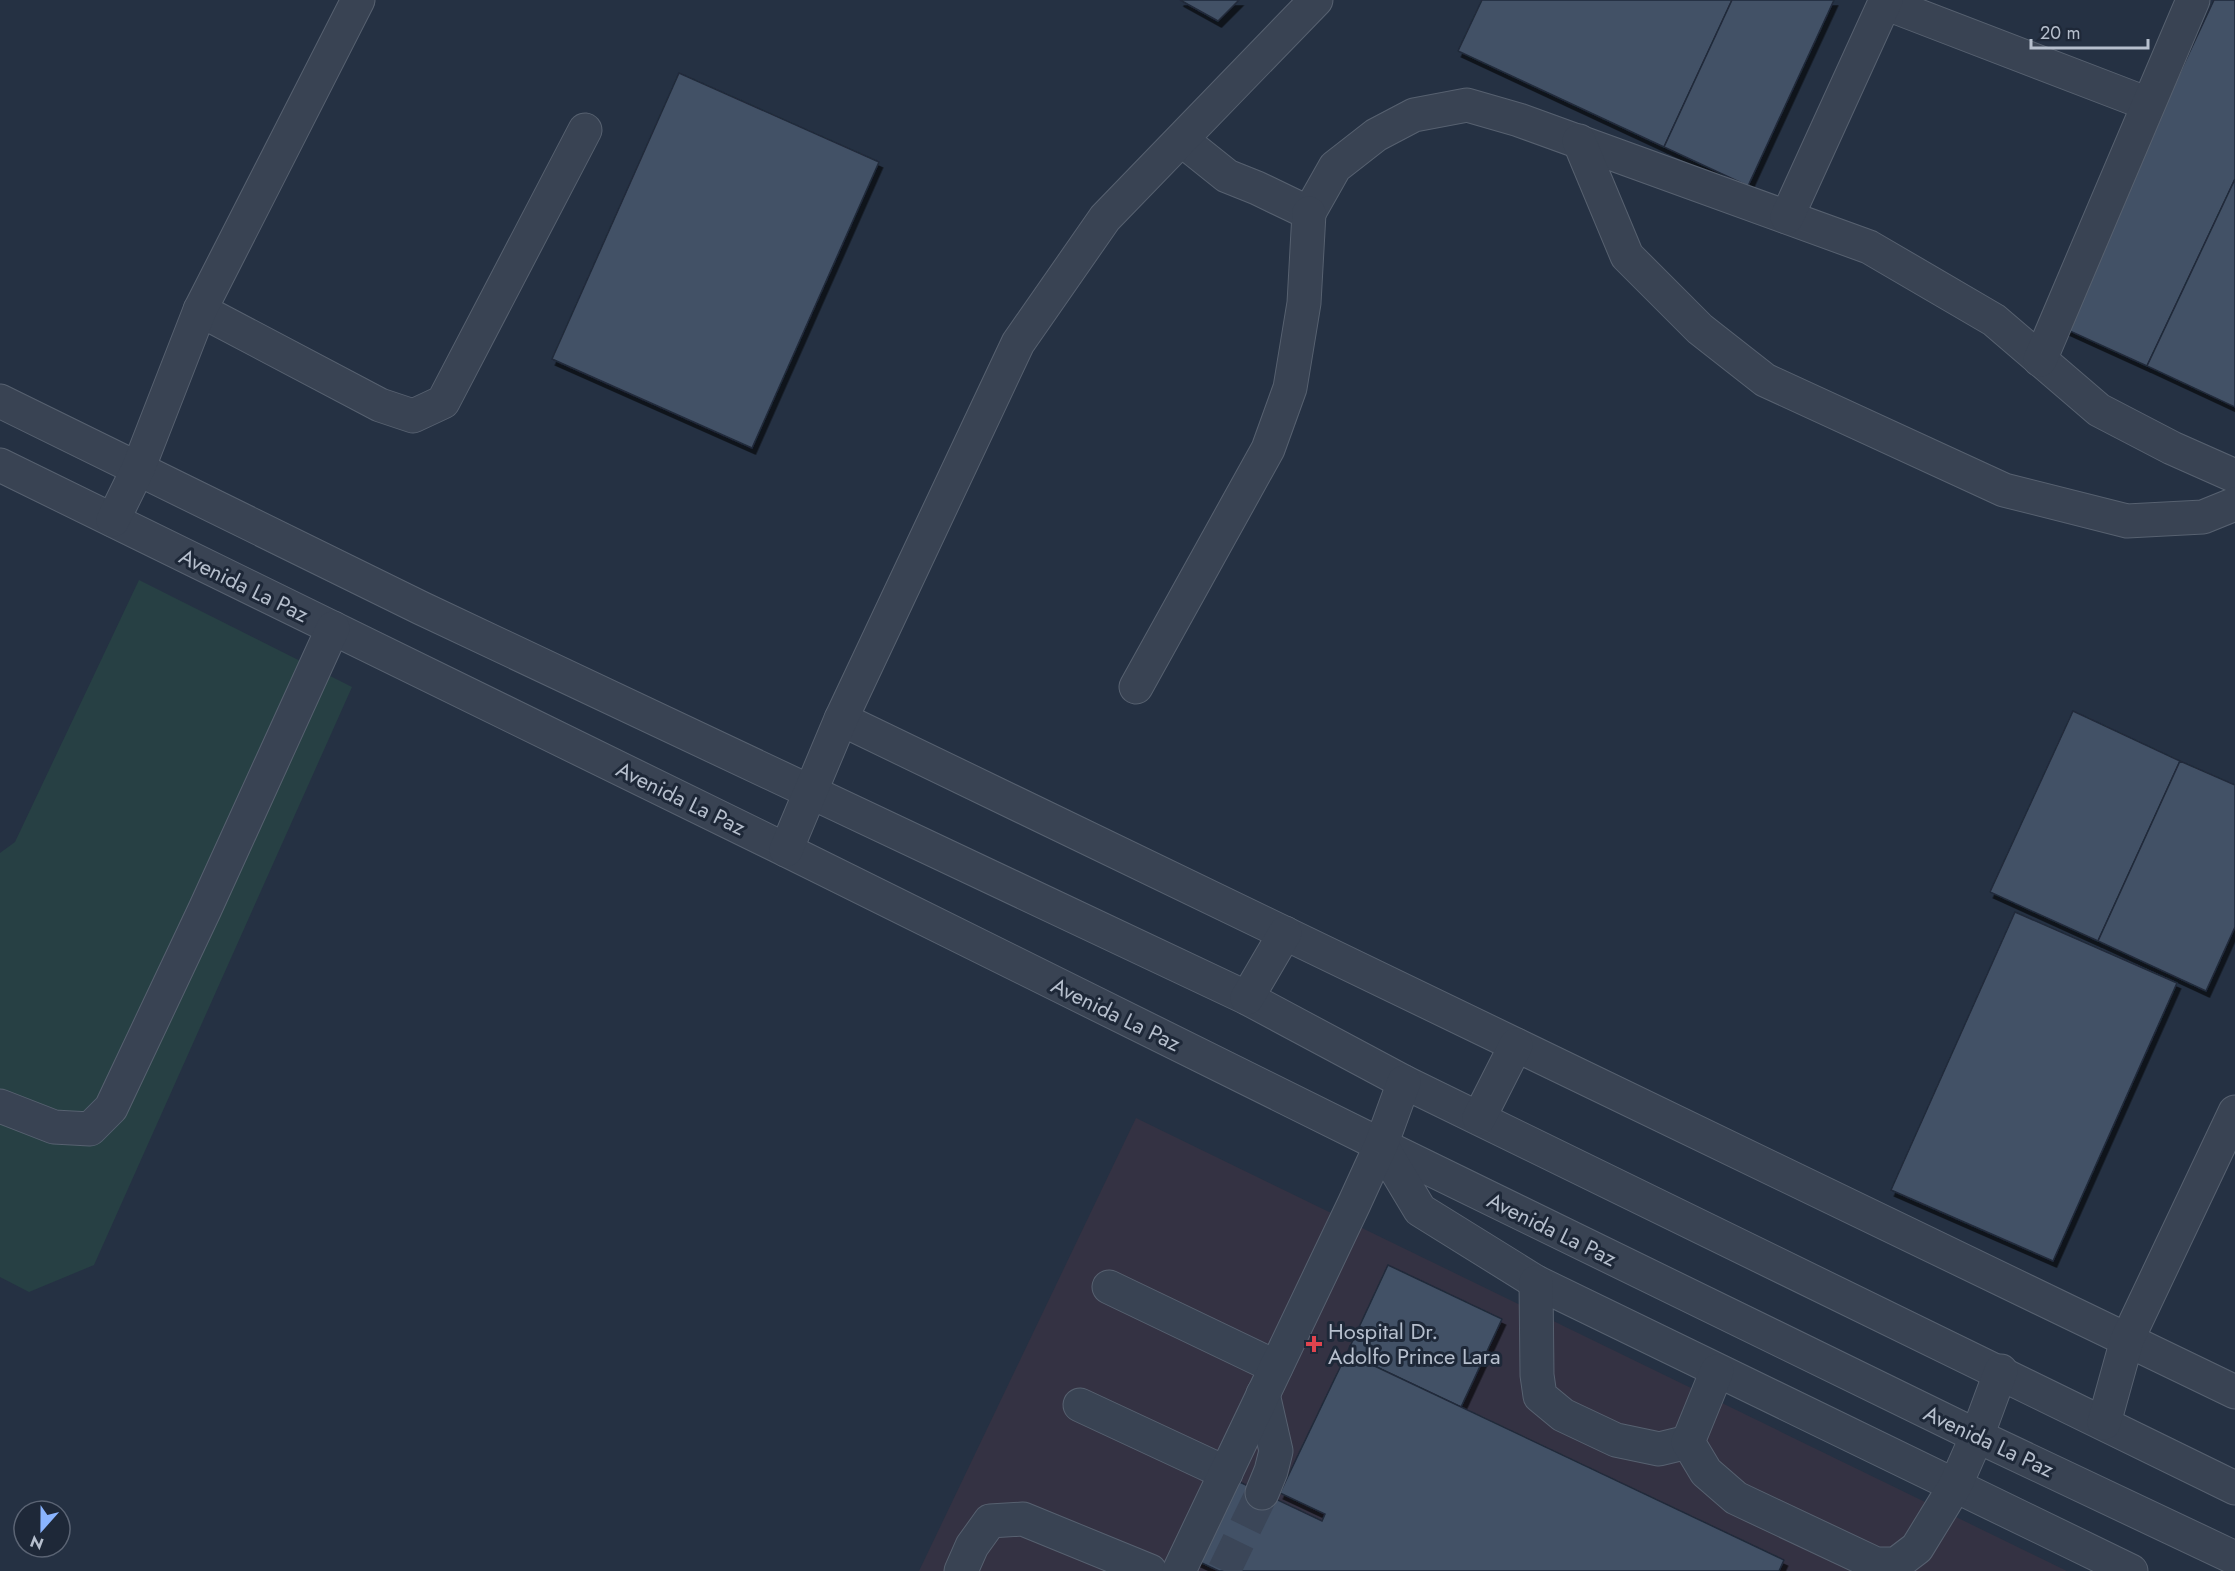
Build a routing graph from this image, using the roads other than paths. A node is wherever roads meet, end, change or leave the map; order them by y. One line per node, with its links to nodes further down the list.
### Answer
1 (358, 0): 11 (street)
2 (1316, 0): 7 (street)
3 (2193, 0): 5 (street)
4 (1885, 2): 5 (street); 10 (street)
5 (2148, 104): 12 (street)
6 (585, 130): 11 (street)
7 (1182, 141): 9 (street); 21 (street)
8 (1579, 141): 9 (street); 10 (street); 17 (street)
9 (1310, 213): 20 (street)
10 (1787, 217): 12 (street)
11 (200, 310): 15 (street)
12 (2040, 360): 16 (street)
13 (0, 401): 15 (street)
14 (0, 465): 18 (street, Avenida La Paz)
15 (138, 469): 18 (street); 22 (street)
16 (2235, 476)
17 (2235, 504)
18 (113, 520): 19 (street, Avenida La Paz)
19 (333, 628): 23 (street, Avenida La Paz); 28 (street)
20 (1136, 687)
21 (841, 719): 22 (street); 24 (street)
22 (810, 792): 23 (street); 25 (street)
23 (786, 850): 31 (street, Avenida La Paz)
24 (1284, 933): 25 (street); 26 (street)
25 (1246, 998): 27 (street)
26 (1516, 1045): 30 (street); 34 (street)
27 (1404, 1082): 30 (street); 31 (street)
28 (0, 1106)
29 (2235, 1112): 34 (street)
30 (1479, 1118): 36 (street)
31 (1381, 1145): 32 (street); 37 (street); 41 (street, Avenida La Paz)
32 (1536, 1282): 35 (street); 42 (street)
33 (1109, 1287): 37 (street)
34 (2127, 1340): 38 (street); 40 (street)
35 (1718, 1371): 42 (street); 44 (street)
36 (2001, 1371): 40 (street); 41 (street)
37 (1270, 1380): 43 (street); 46 (street)
38 (2235, 1392)
39 (1080, 1405): 43 (street)
40 (2104, 1423): 45 (street)
41 (1977, 1436): 44 (street); 47 (street, Avenida La Paz)
42 (1688, 1442): 44 (street)
43 (1226, 1473): 50 (street)
44 (1955, 1486): 51 (street)
45 (2235, 1488)
46 (1262, 1493)
47 (2235, 1558)
48 (961, 1571): 49 (street)
49 (1150, 1571)
50 (1179, 1571)
51 (2131, 1571)

